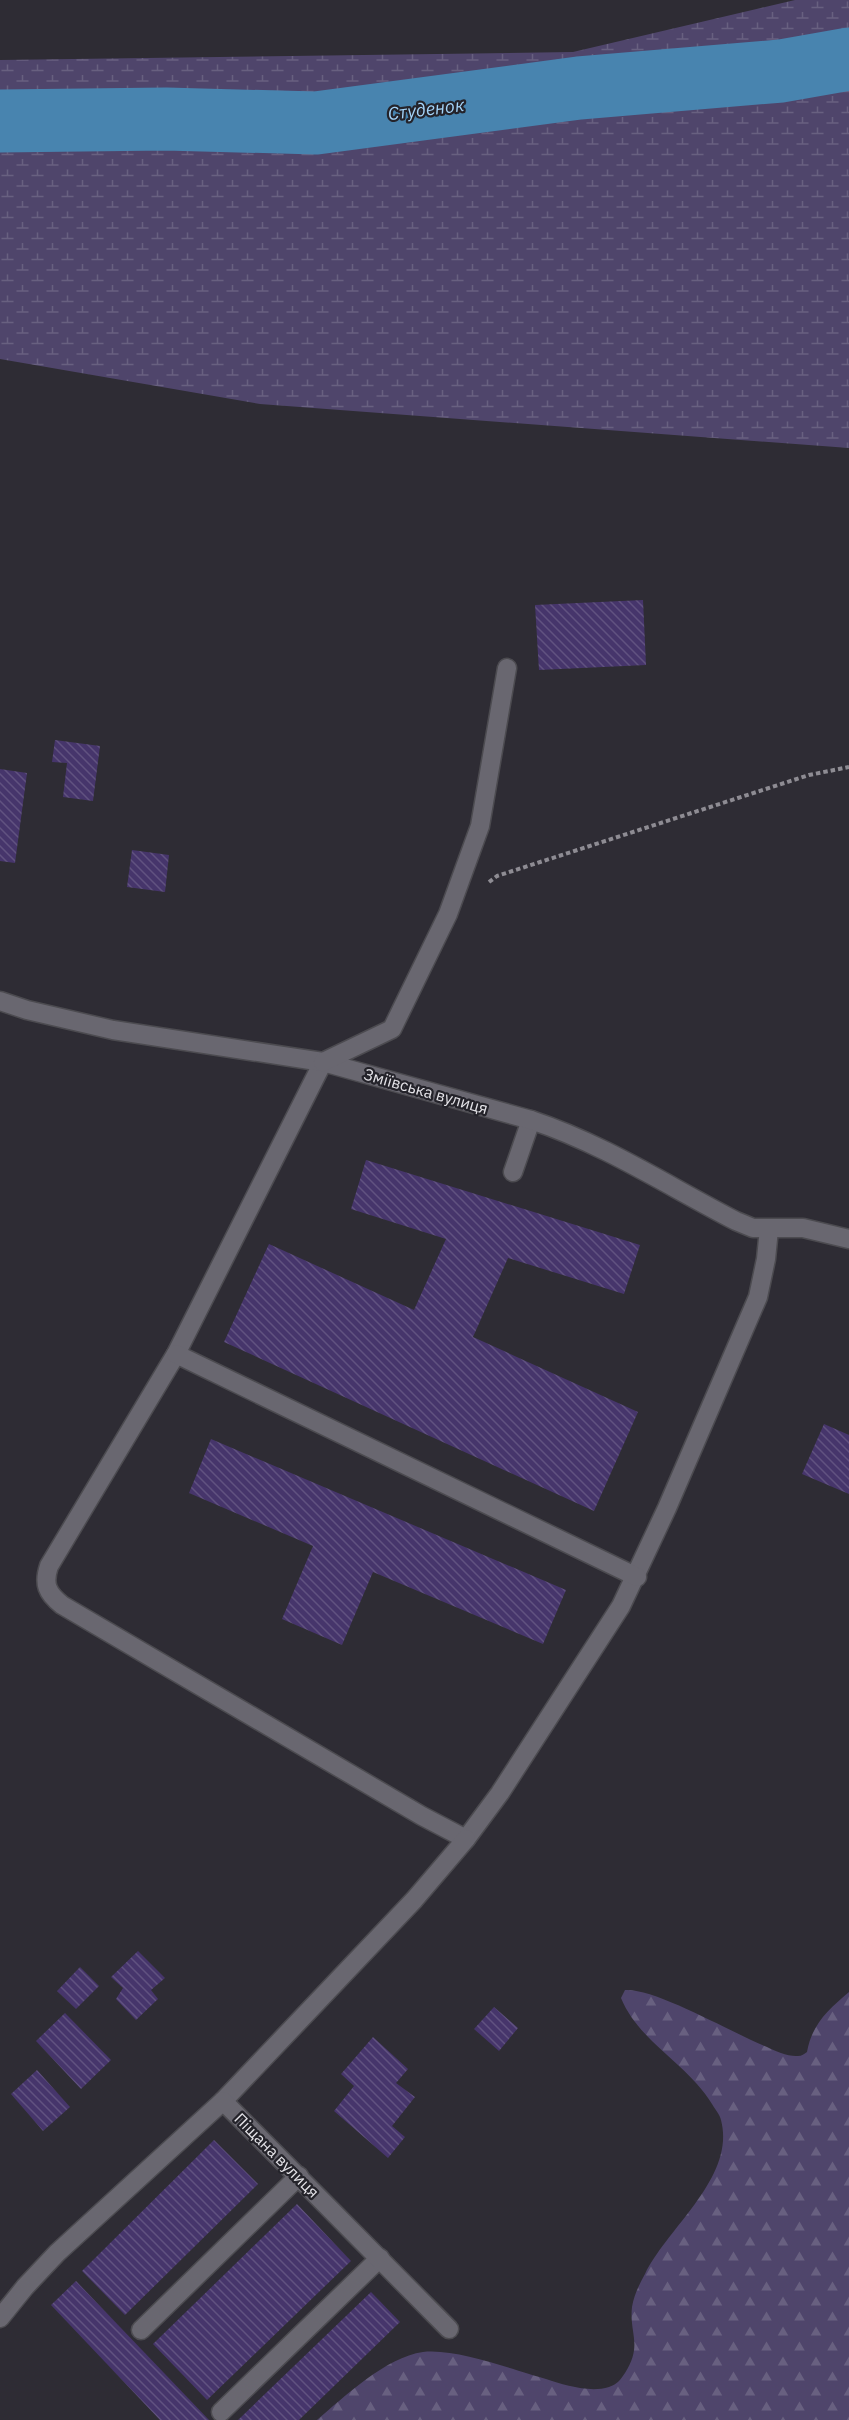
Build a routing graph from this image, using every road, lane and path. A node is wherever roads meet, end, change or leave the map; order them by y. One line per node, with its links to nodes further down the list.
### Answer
1 (507, 668): 3 (street)
2 (849, 767): 3 (path)
3 (448, 914): 5 (street)
4 (0, 1001): 5 (street, Зміївська вулиця)
5 (323, 1062): 6 (street, Зміївська вулиця); 10 (street)
6 (531, 1120): 7 (street); 8 (street, Зміївська вулиця)
7 (513, 1172)
8 (769, 1229): 9 (street, Зміївська вулиця); 11 (street)
9 (840, 1236)
10 (176, 1354): 11 (street); 12 (street)
11 (637, 1577): 12 (street)
12 (466, 1839): 13 (street)
13 (223, 2101): 14 (street, Піщана вулиця); 16 (street, Піщана вулиця)
14 (299, 2176): 15 (street, Піщана вулиця); 18 (street)
15 (380, 2258): 17 (street, Піщана вулиця); 19 (street)
16 (0, 2318)
17 (449, 2329)
18 (141, 2330)
19 (221, 2412)

